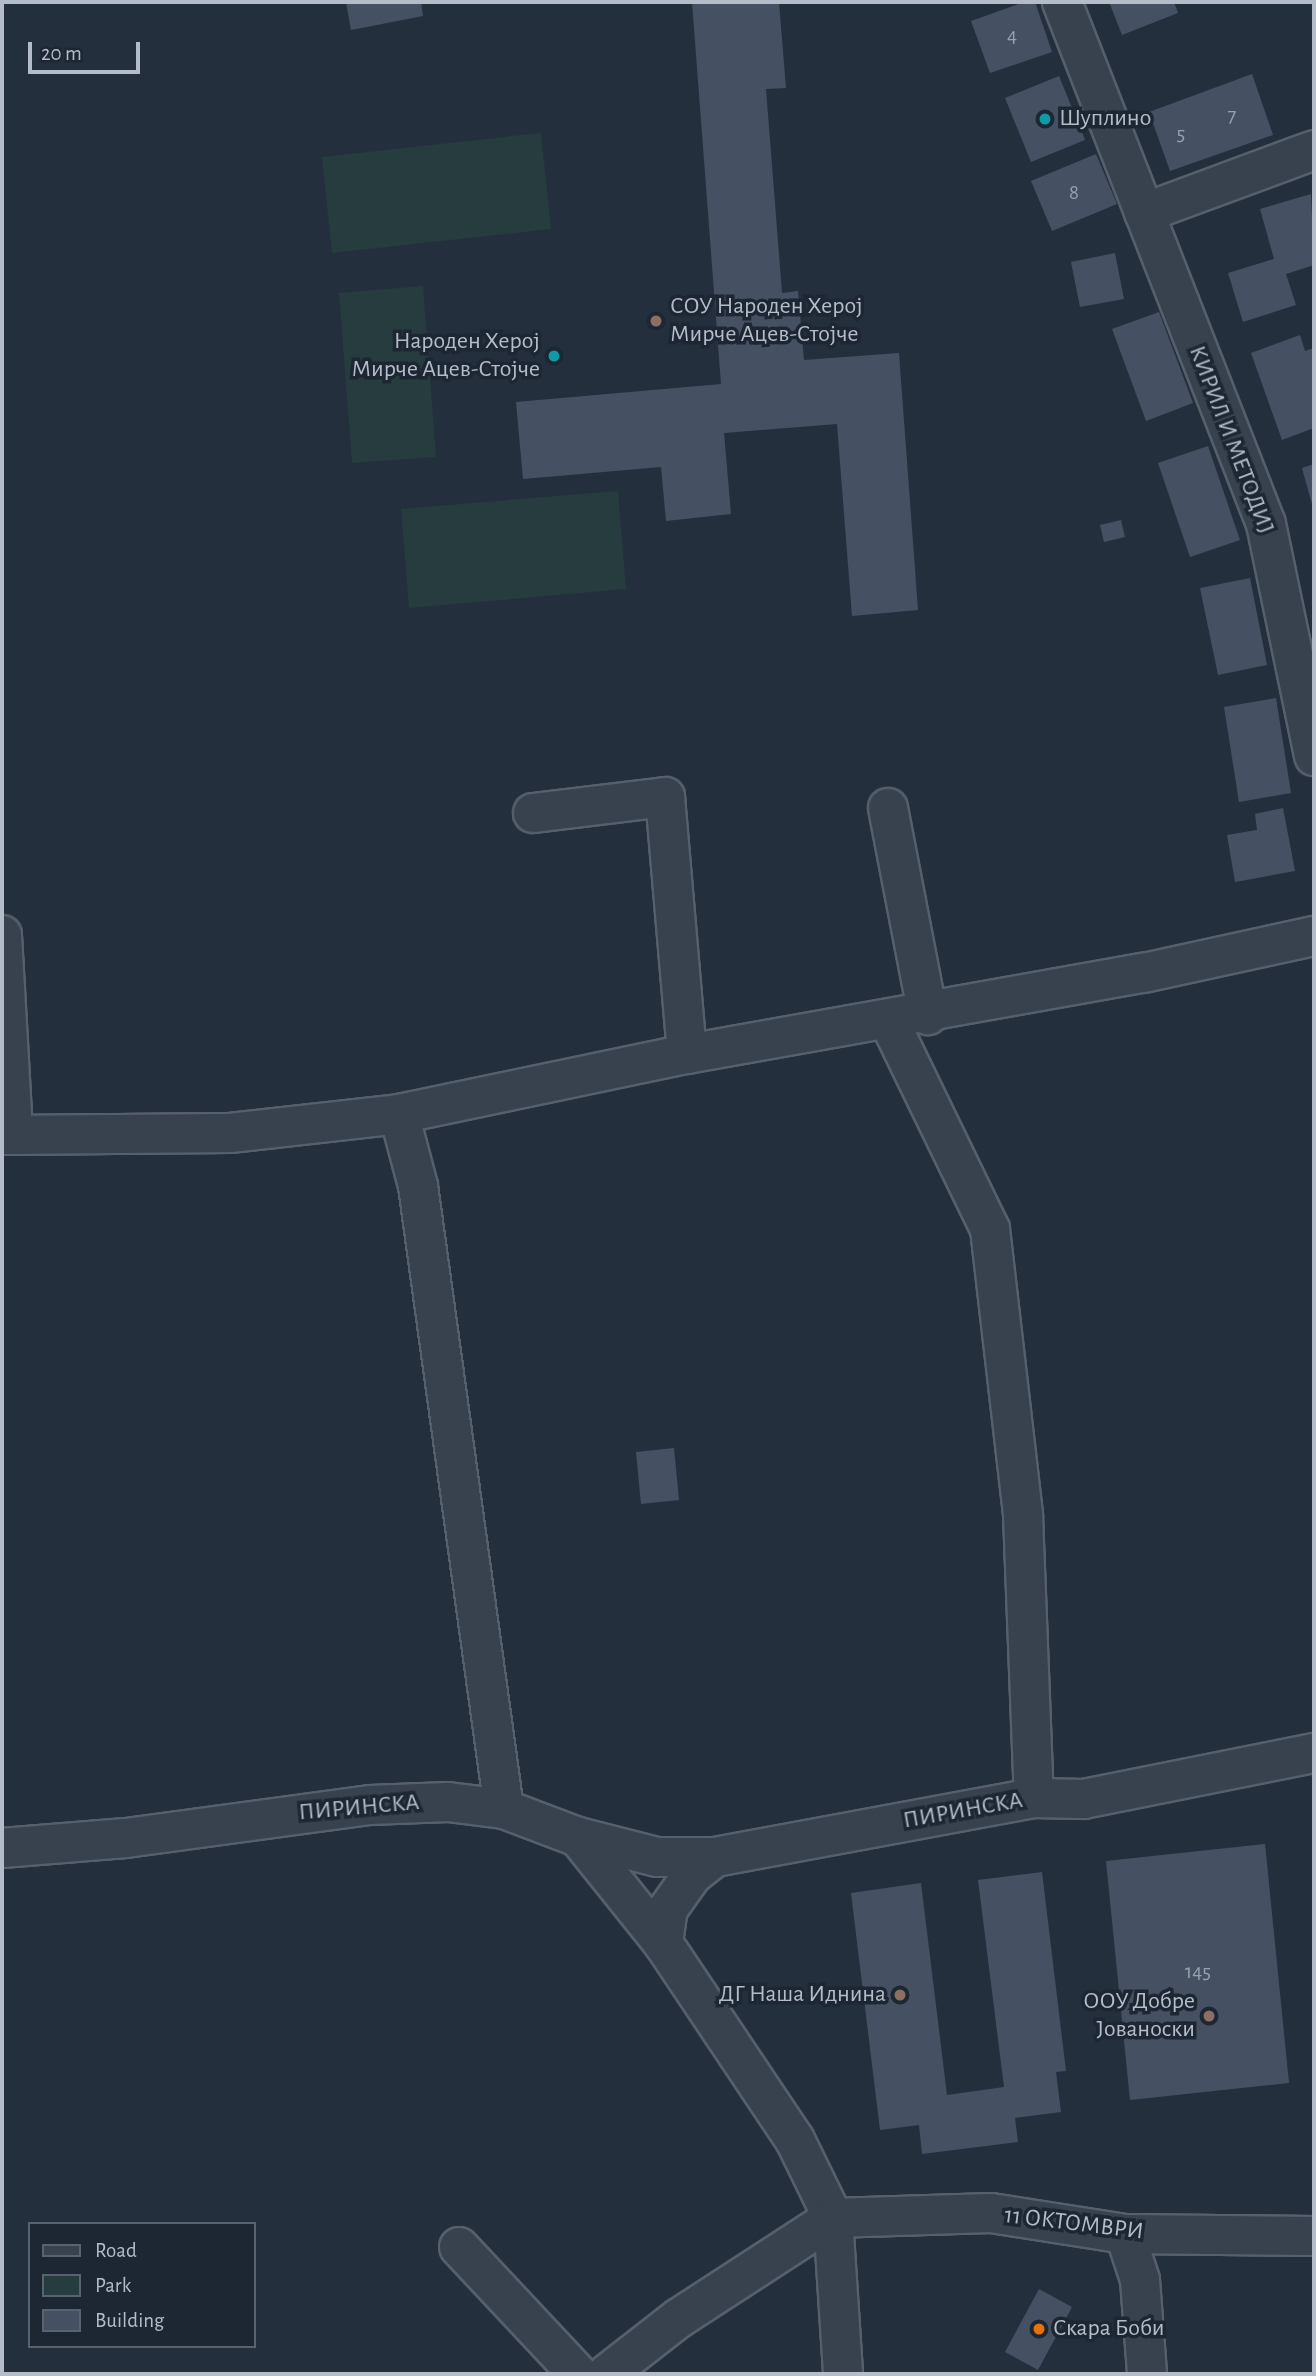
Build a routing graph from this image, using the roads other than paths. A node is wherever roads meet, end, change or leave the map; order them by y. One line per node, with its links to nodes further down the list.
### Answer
1 (1062, 2): 3 (street, КИРИЛ И МЕТОДИЈ)
2 (1314, 150): 3 (street)
3 (1144, 213): 4 (street, КИРИЛ И МЕТОДИЈ)
4 (1314, 755)
5 (888, 808): 9 (street)
6 (533, 813): 11 (street)
7 (2, 935): 13 (street)
8 (1314, 936): 9 (street)
9 (928, 1015): 10 (street)
10 (888, 1019): 11 (street); 15 (street)
11 (687, 1054): 12 (street)
12 (398, 1114): 13 (street); 16 (street)
13 (7, 1135)
14 (1314, 1753): 15 (street, ПИРИНСКА)
15 (1034, 1798): 19 (street, ПИРИНСКА)
16 (504, 1809): 17 (street, ПИРИНСКА); 18 (street, ПИРИНСКА)
17 (578, 1838): 19 (street); 20 (street, ПИРИНСКА)
18 (2, 1848)
19 (716, 1857): 20 (street, ПИРИНСКА)
20 (663, 1943): 21 (street, ПИРИНСКА)
21 (833, 2218): 22 (street, 11 ОКТОМВРИ); 26 (street); 27 (street)
22 (1125, 2234): 23 (street, 11 ОКТОМВРИ); 28 (street)
23 (1314, 2236)
24 (459, 2247): 25 (street)
25 (578, 2374)
26 (607, 2374)
27 (843, 2374)
28 (1147, 2374)

